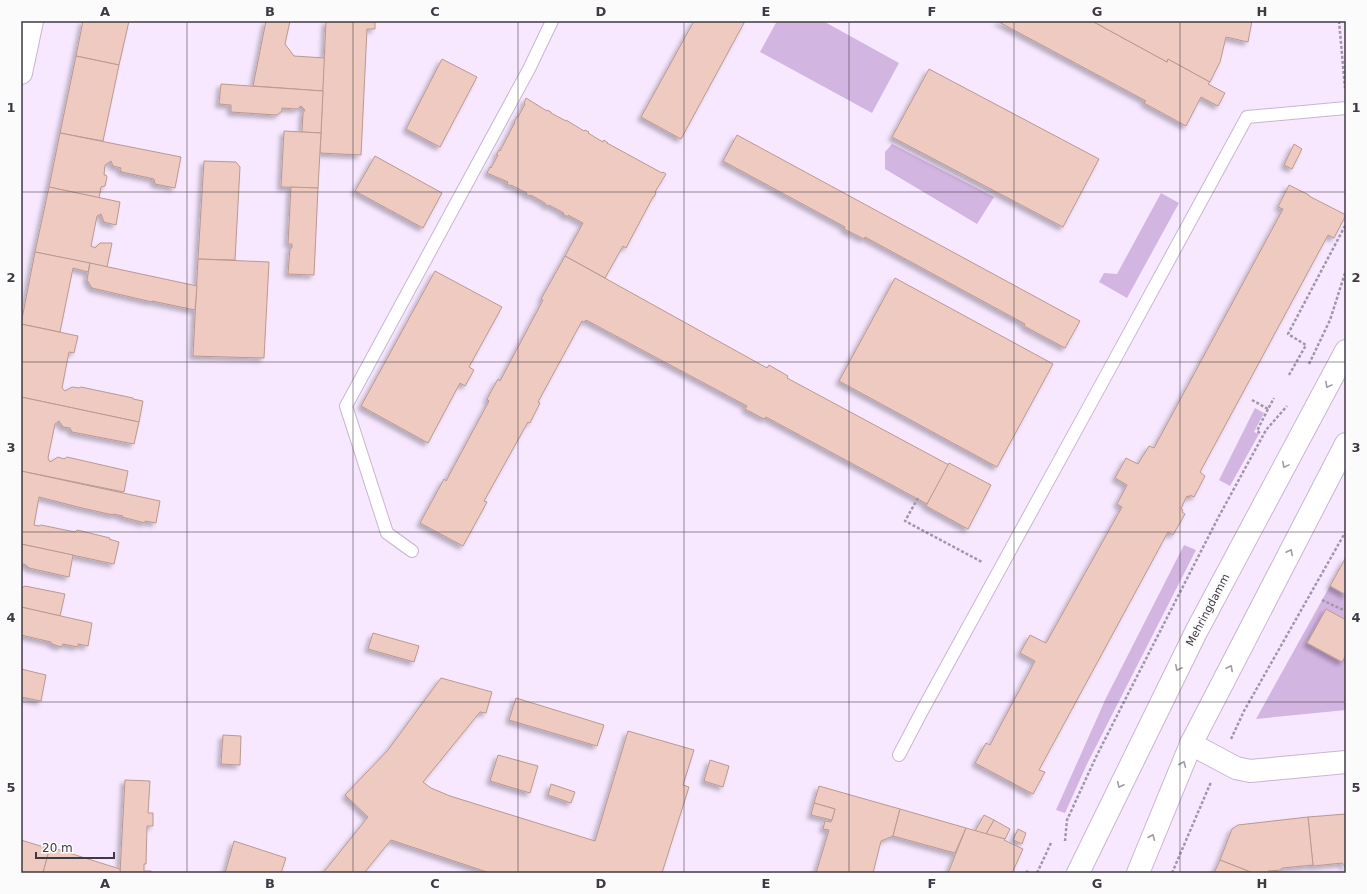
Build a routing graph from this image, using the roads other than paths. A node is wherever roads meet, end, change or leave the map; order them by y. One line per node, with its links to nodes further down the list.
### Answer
1 (32, 21): 3 (main road)
2 (552, 21): 7 (lane)
3 (21, 74)
4 (1346, 108): 9 (lane)
5 (1346, 351): 11 (main road, Mehringdamm, one-way to 11)
6 (1346, 444): 8 (main road, one-way to 6)
7 (412, 551)
8 (1191, 744): 10 (main road); 12 (main road, one-way to 8)
9 (899, 755)
10 (1346, 762)
11 (1078, 873)
12 (1138, 873)

